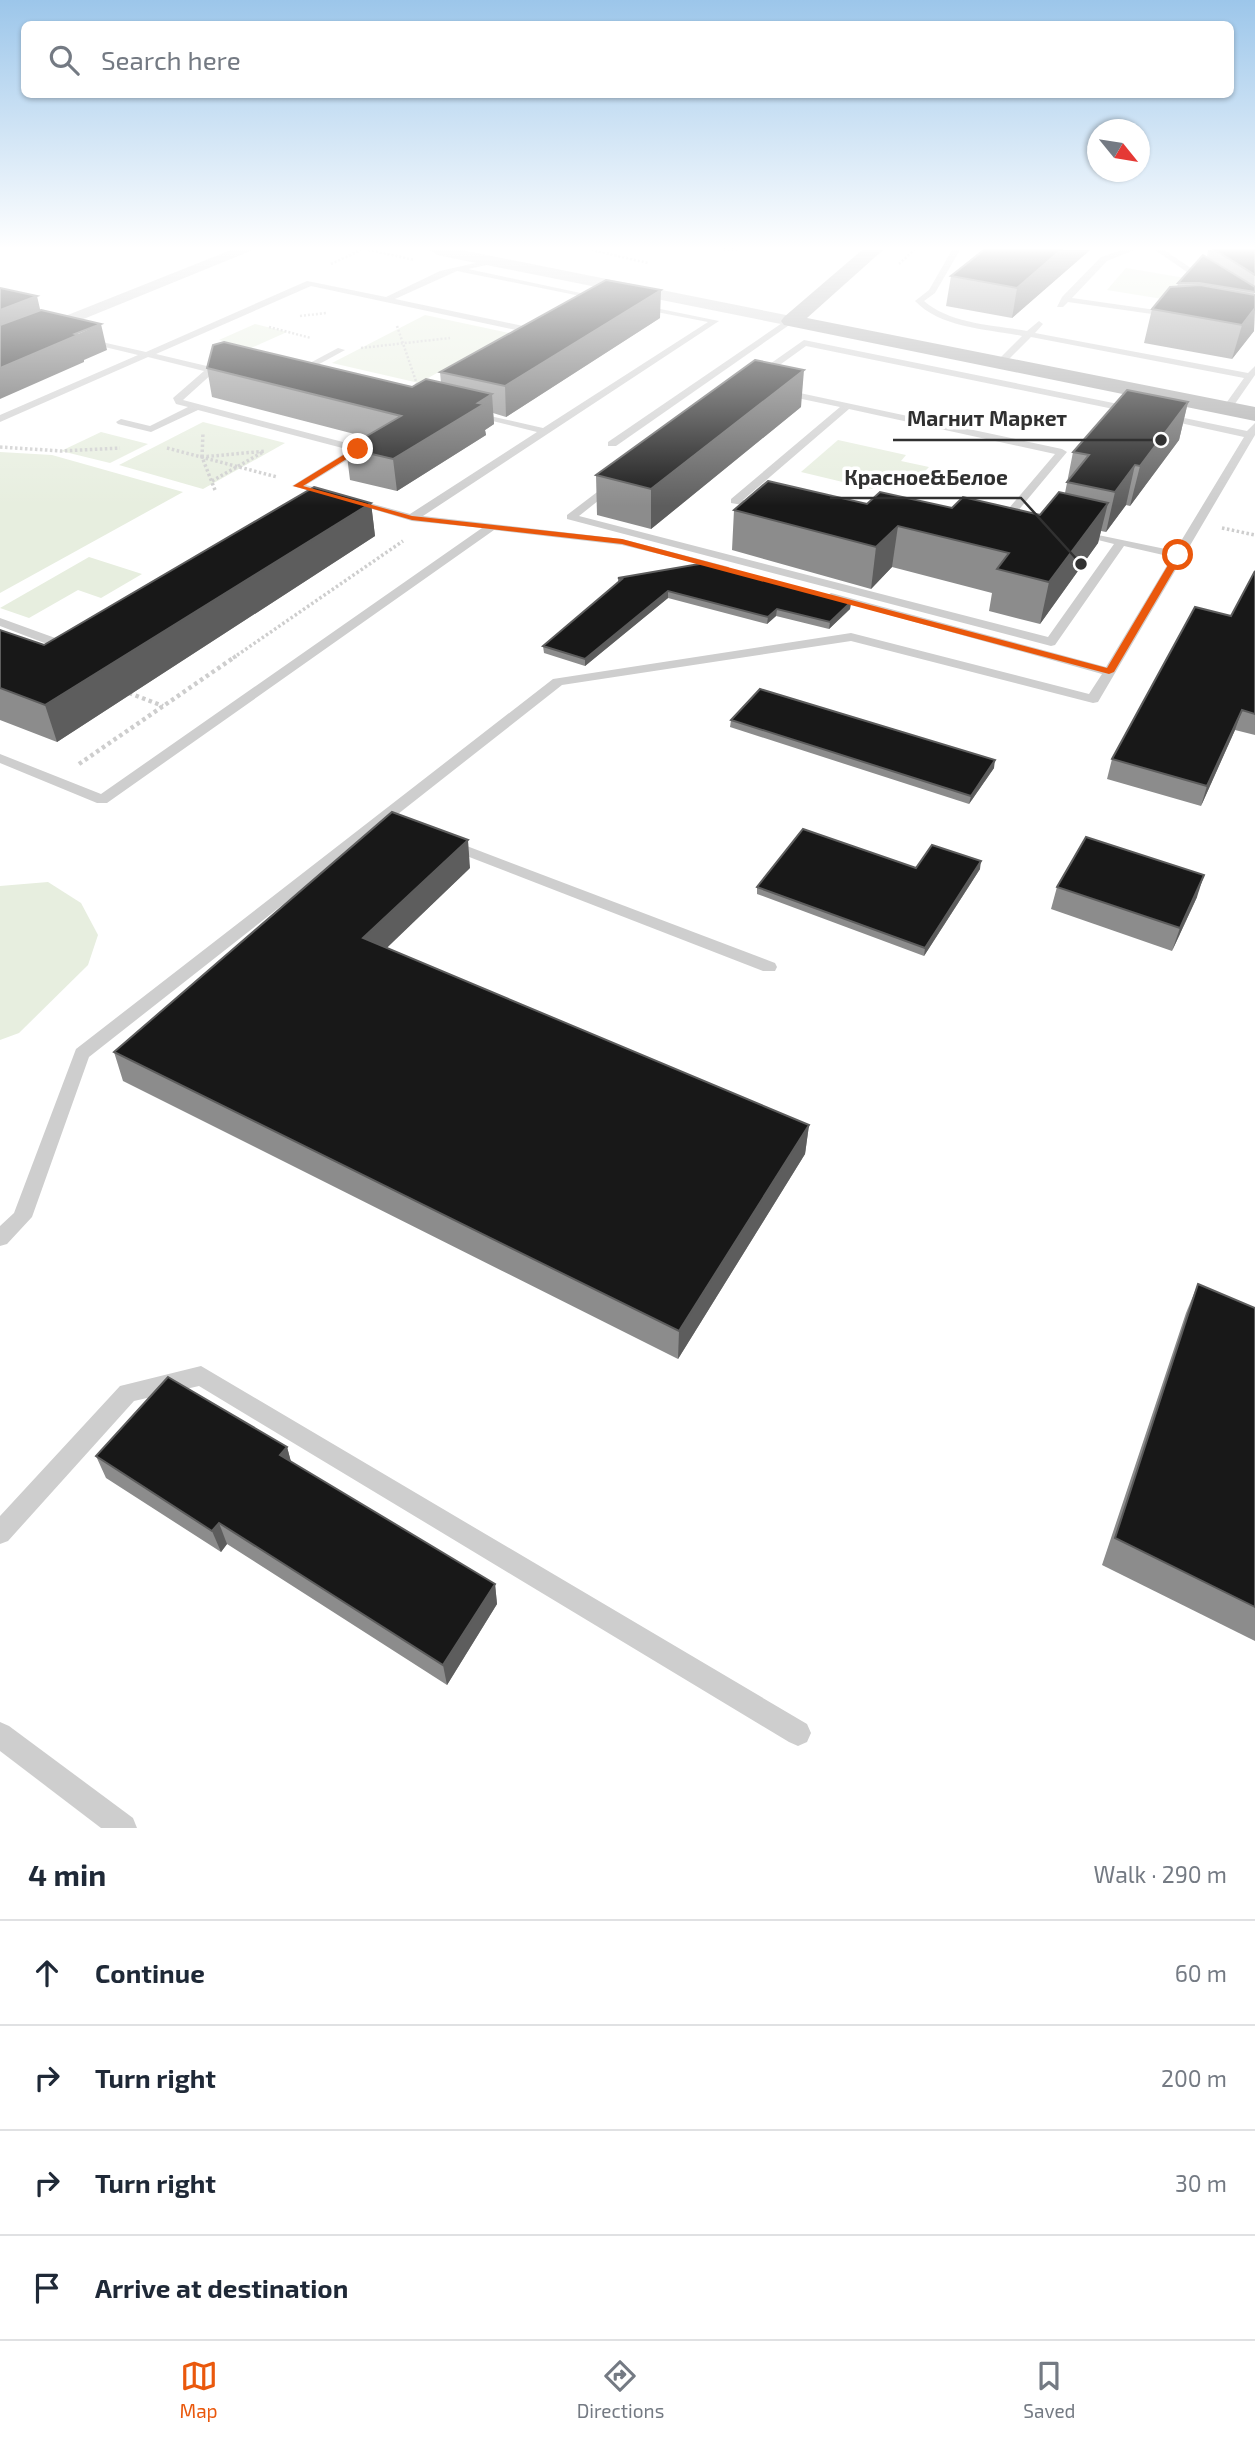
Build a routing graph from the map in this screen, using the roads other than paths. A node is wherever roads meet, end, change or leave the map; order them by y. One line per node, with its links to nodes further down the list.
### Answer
1 (31, 335): 11 (street)
2 (191, 335): 13 (lane)
3 (533, 335): 9 (lane)
4 (693, 335): 33 (lane)
5 (770, 335): 34 (lane)
6 (858, 335): 15 (main road)
7 (1028, 335): 15 (lane)
8 (1030, 335): 19 (lane)
9 (528, 338)
10 (79, 339): 13 (lane)
11 (0, 348)
12 (341, 350): 18 (lane)
13 (146, 355): 16 (lane); 30 (lane)
14 (237, 364): 16 (lane)
15 (998, 365): 21 (main road)
16 (211, 370): 26 (lane)
17 (286, 370): 18 (lane)
18 (298, 372): 20 (lane)
19 (1253, 372): 27 (lane)
20 (310, 375)
21 (1031, 380): 22 (lane); 27 (main road); 28 (lane)
22 (747, 385)
23 (772, 390): 25 (lane)
24 (422, 401): 33 (lane)
25 (847, 406): 38 (lane); 40 (lane)
26 (194, 408): 31 (lane); 36 (lane)
27 (1227, 409): 32 (main road)
28 (1143, 412)
29 (1157, 415): 32 (lane)
30 (0, 419)
31 (121, 422)
32 (1253, 425): 44 (lane)
33 (545, 431): 39 (lane)
34 (612, 444)
35 (625, 477): 43 (lane)
36 (328, 495): 37 (lane); 39 (lane)
37 (304, 498)
38 (772, 509)
39 (412, 518): 41 (lane)
40 (1021, 519)
41 (492, 526): 47 (lane); 48 (lane)
42 (1071, 530): 43 (lane)
43 (1121, 542): 44 (lane)
44 (1178, 555): 47 (lane)
45 (0, 622): 46 (lane)
46 (83, 630)
47 (1109, 672): 51 (lane)
48 (0, 758)
49 (435, 838): 50 (lane)
50 (769, 967)
51 (0, 1238)
52 (0, 1533): 53 (lane)
53 (798, 1733)
54 (0, 1735): 55 (lane)
55 (123, 1828)

